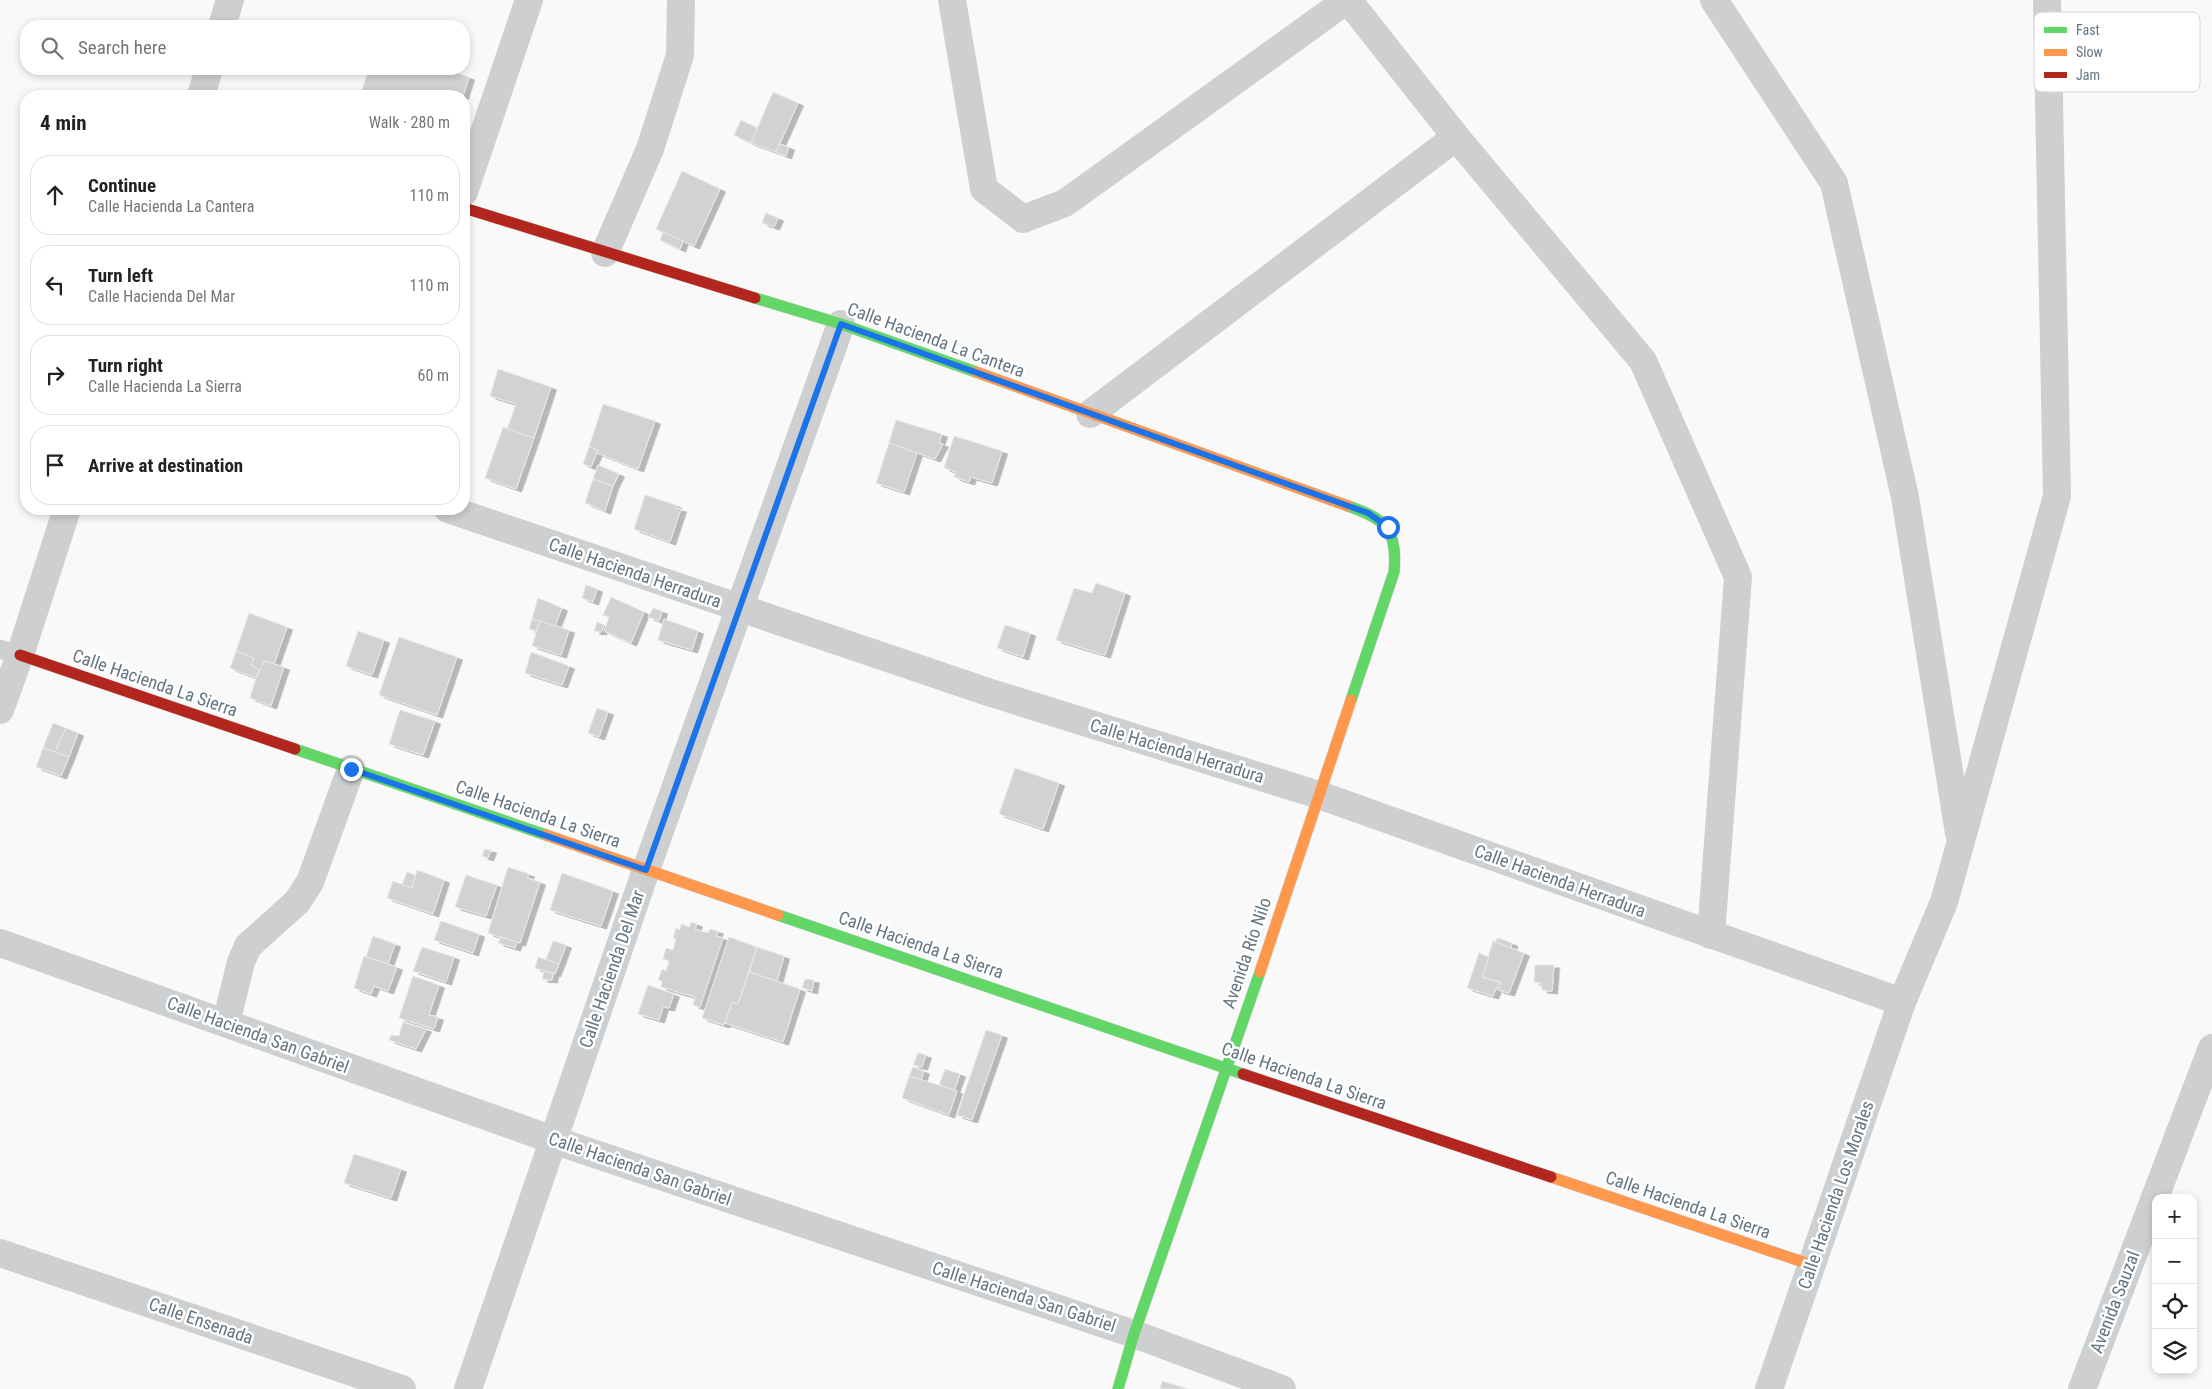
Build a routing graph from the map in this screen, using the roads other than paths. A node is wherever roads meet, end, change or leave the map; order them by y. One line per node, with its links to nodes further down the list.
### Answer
1 (230, 0): 7 (street)
2 (529, 0): 12 (street)
3 (681, 0): 14 (street)
4 (952, 0): 5 (street)
5 (1348, 0): 11 (street)
6 (1714, 0): 25 (street)
7 (224, 20)
8 (207, 75): 9 (street)
9 (203, 90)
10 (2049, 92): 25 (street, Calle Hacienda Los Morales)
11 (1456, 136): 16 (street); 27 (street)
12 (470, 174)
13 (470, 210): 14 (street, Calle Hacienda La Cantera)
14 (605, 253): 15 (street, Calle Hacienda La Cantera)
15 (841, 324): 16 (street, Calle Hacienda La Cantera); 20 (street, Calle Hacienda Del Mar)
16 (1090, 414): 19 (street, Calle Hacienda La Cantera)
17 (64, 515): 21 (street)
18 (466, 515): 20 (street, Calle Hacienda Herradura)
19 (1388, 527): 24 (street, Avenida Río Nilo)
20 (739, 608): 24 (street, Calle Hacienda Herradura); 26 (street, Calle Hacienda Del Mar)
21 (10, 652): 22 (street); 23 (street, Calle Hacienda La Sierra)
22 (0, 710)
23 (351, 769): 26 (street, Calle Hacienda La Sierra); 30 (street)
24 (1319, 795): 27 (street, Calle Hacienda Herradura); 32 (street, Avenida Río Nilo)
25 (1961, 842): 29 (street, Calle Hacienda Los Morales)
26 (646, 870): 32 (street, Calle Hacienda La Sierra); 33 (street, Calle Hacienda Del Mar)
27 (1711, 935): 29 (street, Calle Hacienda Herradura)
28 (0, 942): 30 (street, Calle Hacienda San Gabriel)
29 (1902, 1002): 35 (street, Calle Hacienda Los Morales)
30 (226, 1024): 33 (street, Calle Hacienda San Gabriel)
31 (2212, 1048): 42 (street, Avenida Sauzal)
32 (1226, 1068): 35 (street, Calle Hacienda La Sierra); 36 (street, Avenida Río Nilo)
33 (553, 1140): 36 (street, Calle Hacienda San Gabriel); 38 (street, Calle Hacienda Del Mar)
34 (0, 1253): 37 (street, Calle Ensenada)
35 (1812, 1265): 41 (street, Calle Hacienda Los Morales)
36 (1134, 1334): 39 (street, Avenida Río Nilo); 40 (street, Calle Hacienda San Gabriel)
37 (402, 1389)
38 (468, 1389)
39 (1118, 1389)
40 (1282, 1389)
41 (1769, 1389)
42 (2082, 1389)

